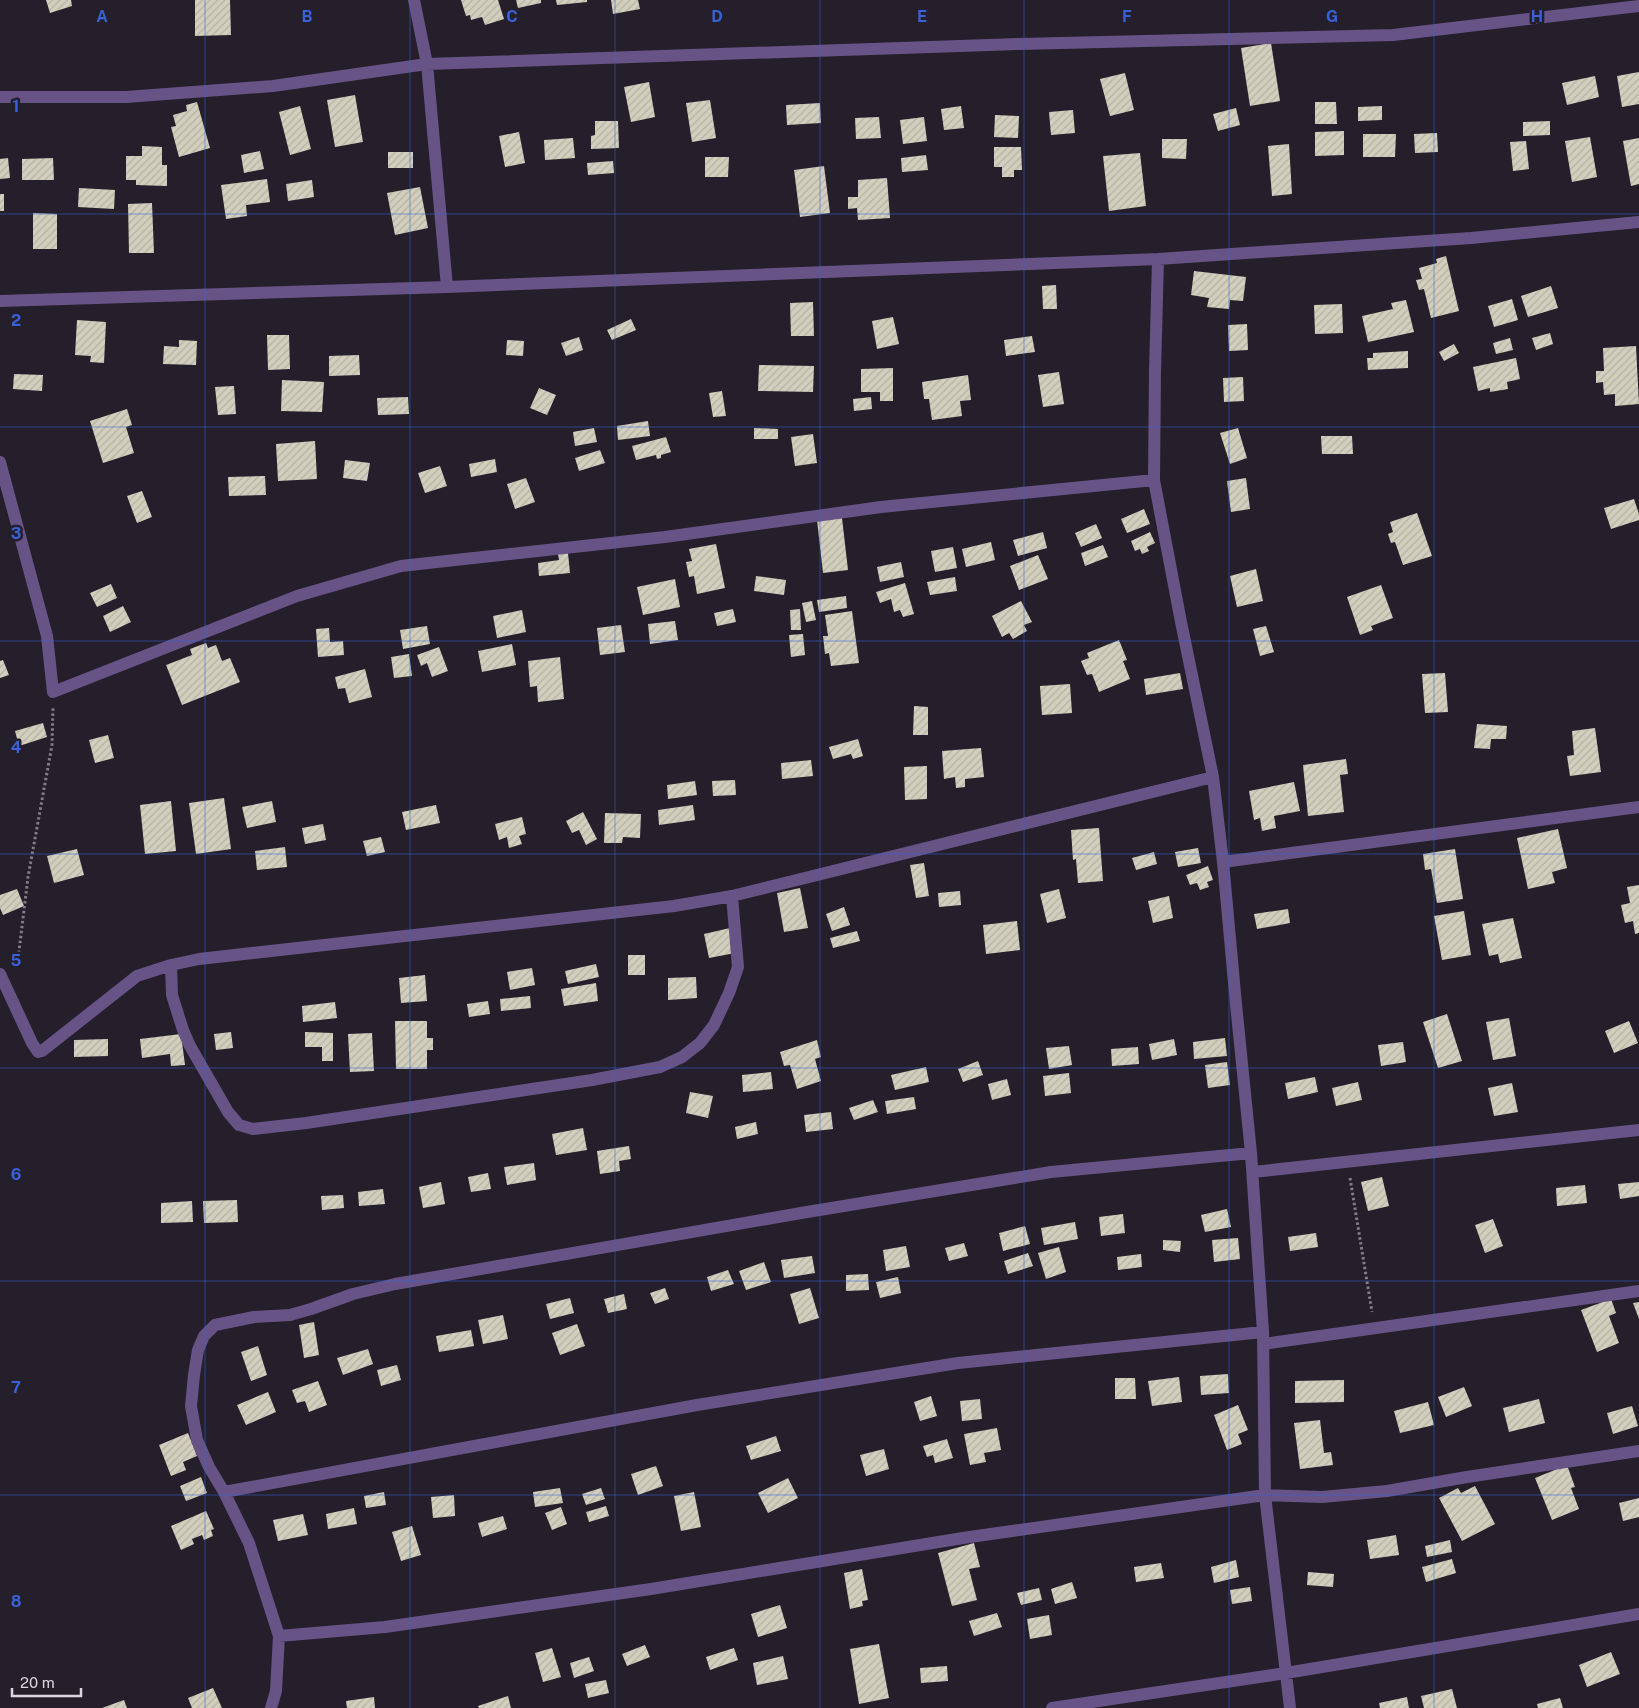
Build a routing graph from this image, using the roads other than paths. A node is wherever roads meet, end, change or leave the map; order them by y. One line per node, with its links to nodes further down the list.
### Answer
1 (414, 0): 3 (street)
2 (1639, 6): 3 (street)
3 (427, 64): 4 (street); 7 (street)
4 (0, 97)
5 (1639, 222): 6 (street)
6 (1158, 259): 7 (street); 10 (street)
7 (447, 287): 8 (street)
8 (0, 301)
9 (0, 462): 10 (street)
10 (1154, 480): 11 (street)
11 (1213, 776): 13 (street); 14 (street)
12 (1639, 807): 13 (street)
13 (1224, 862): 18 (street)
14 (732, 896): 15 (street); 15 (street)
15 (171, 965): 16 (street)
16 (0, 974)
17 (1639, 1130): 19 (street)
18 (1252, 1153): 19 (street); 23 (street)
19 (1253, 1172): 21 (street)
20 (1639, 1291): 21 (street)
21 (1263, 1338): 23 (street); 24 (street)
22 (1639, 1451): 24 (street)
23 (224, 1492): 26 (street)
24 (1265, 1495): 26 (street); 27 (street)
25 (1639, 1614): 27 (street)
26 (279, 1636): 28 (street)
27 (1286, 1673): 29 (street); 30 (street)
28 (271, 1708)
29 (1052, 1708)
30 (1290, 1708)

